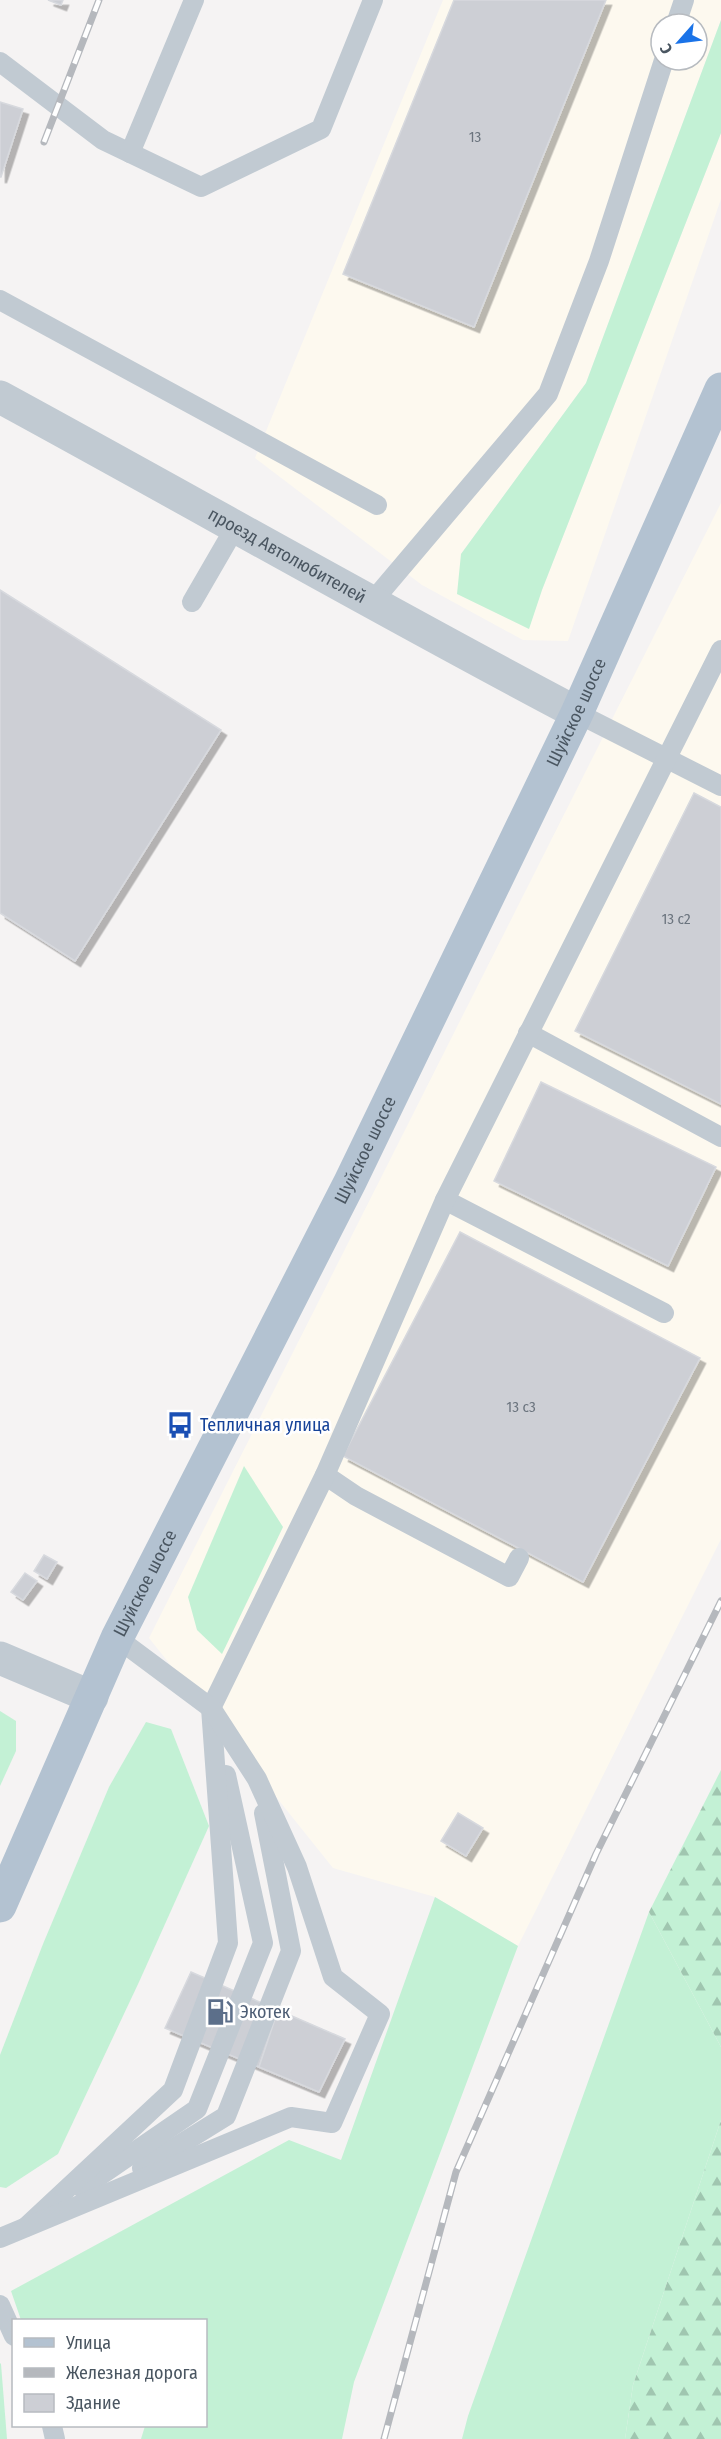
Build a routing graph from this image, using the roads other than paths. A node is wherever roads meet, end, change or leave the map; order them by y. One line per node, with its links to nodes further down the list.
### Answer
1 (194, 0): 5 (lane)
2 (373, 0): 5 (lane)
3 (0, 62): 5 (lane)
4 (660, 72): 12 (lane)
5 (130, 153)
6 (0, 300): 9 (lane)
7 (721, 389): 14 (main road, Шуйское шоссе)
8 (0, 397): 10 (street, проезд Автолюбителей)
9 (377, 505)
10 (236, 526): 11 (lane); 12 (street, проезд Автолюбителей)
11 (192, 602)
12 (372, 602): 14 (street, проезд Автолюбителей)
13 (721, 650): 15 (lane)
14 (577, 713): 15 (lane); 23 (main road, Шуйское шоссе)
15 (667, 758): 16 (lane); 17 (lane)
16 (721, 786)
17 (528, 1033): 18 (lane); 19 (lane)
18 (721, 1137)
19 (444, 1200): 20 (lane); 21 (lane)
20 (664, 1313)
21 (325, 1475): 22 (lane); 26 (lane)
22 (519, 1558)
23 (117, 1638): 25 (main road, Шуйское шоссе); 26 (lane)
24 (0, 1658): 25 (street)
25 (92, 1697): 28 (main road, Шуйское шоссе)
26 (211, 1708): 27 (lane); 30 (lane); 30 (lane)
27 (258, 1779): 29 (lane); 29 (lane)
28 (0, 1906)
29 (91, 2200): 30 (lane)
30 (26, 2227): 31 (lane)
31 (0, 2238)
32 (0, 2305): 33 (lane)
33 (12, 2332)

